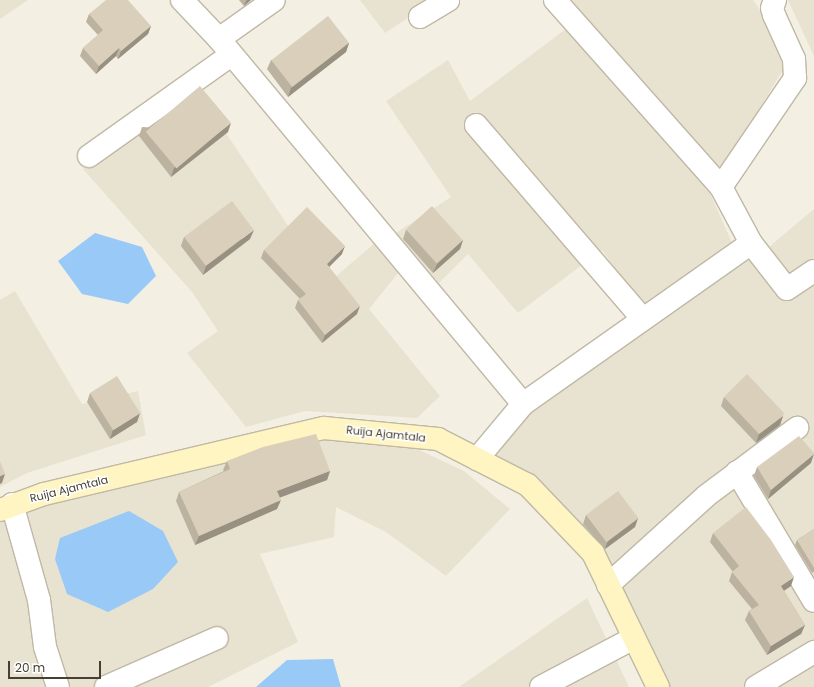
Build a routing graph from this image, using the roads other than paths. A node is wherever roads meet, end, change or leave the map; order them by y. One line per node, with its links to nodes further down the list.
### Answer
1 (182, 0): 7 (street)
2 (274, 0): 7 (street)
3 (448, 0): 6 (street)
4 (555, 0): 10 (street)
5 (775, 0): 10 (street)
6 (420, 17)
7 (225, 47): 9 (street); 14 (street)
8 (476, 125): 13 (street)
9 (89, 156)
10 (721, 188): 11 (street)
11 (751, 243): 12 (street); 13 (street)
12 (814, 271)
13 (643, 319): 14 (street)
14 (522, 404): 16 (street)
15 (797, 428): 17 (street)
16 (477, 459): 18 (street, Ruija Ajamtala); 19 (street, Ruija Ajamtala)
17 (738, 472): 19 (street); 20 (street)
18 (6, 507): 24 (street)
19 (608, 585): 22 (street, Ruija Ajamtala)
20 (814, 601)
21 (217, 638): 25 (street)
22 (634, 638): 26 (street); 27 (street, Ruija Ajamtala)
23 (814, 652): 28 (street)
24 (58, 687)
25 (106, 687)
26 (541, 687)
27 (658, 687)
28 (756, 687)

